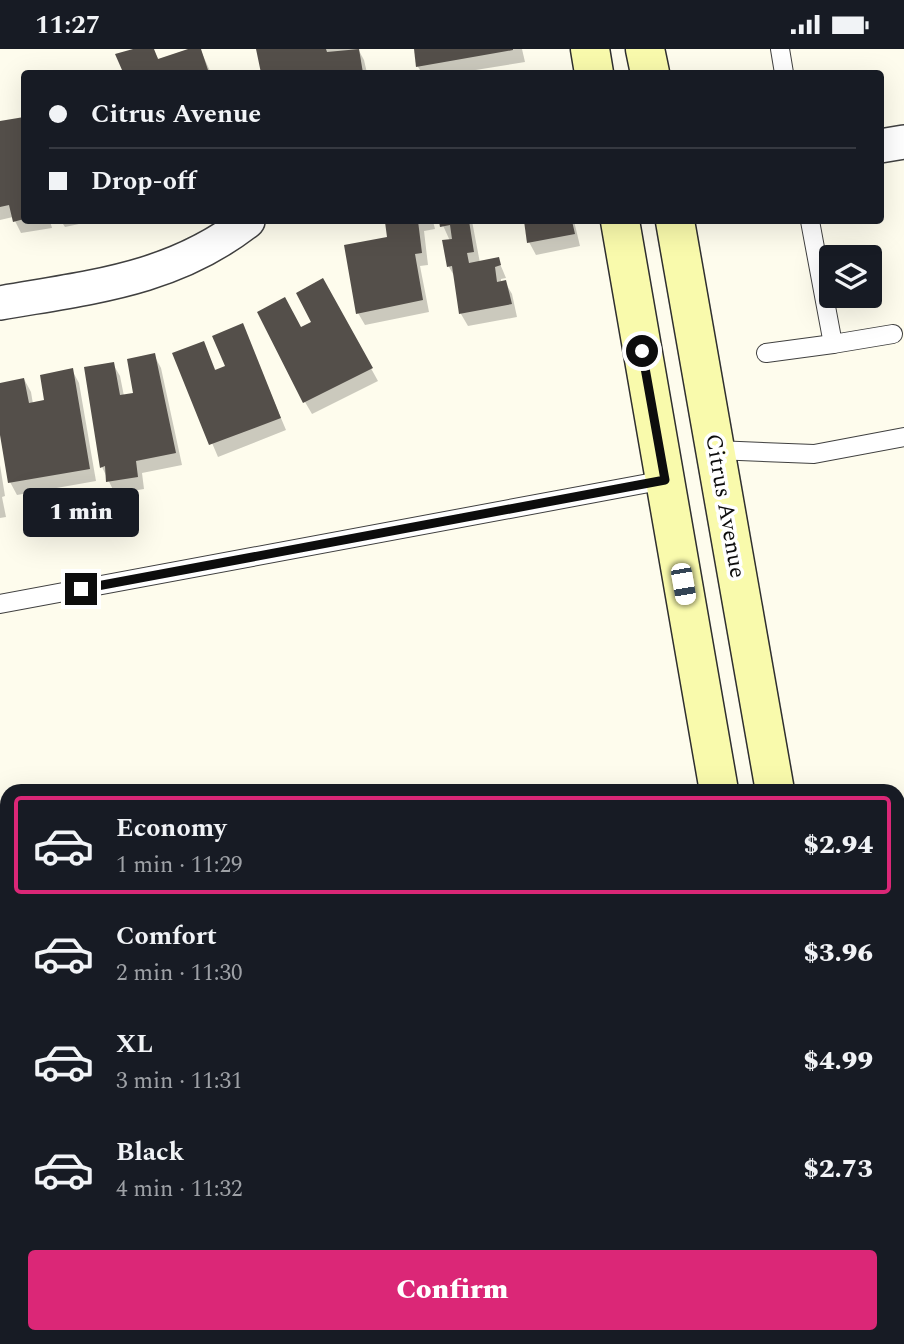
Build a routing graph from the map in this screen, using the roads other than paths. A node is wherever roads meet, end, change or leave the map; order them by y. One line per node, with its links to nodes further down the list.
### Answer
1 (590, 49): 4 (main road)
2 (645, 49): 5 (main road)
3 (780, 49): 6 (lane)
4 (594, 70)
5 (649, 70)
6 (784, 70)
7 (904, 142): 8 (street)
8 (884, 145)
9 (243, 224): 13 (street)
10 (621, 224): 19 (main road)
11 (676, 224): 18 (main road, Citrus Avenue)
12 (811, 224): 15 (lane)
13 (0, 303)
14 (893, 334): 15 (lane)
15 (833, 344): 16 (lane)
16 (766, 353)
17 (904, 437): 18 (lane)
18 (715, 450): 22 (main road, Citrus Avenue)
19 (665, 480): 20 (lane); 21 (main road)
20 (0, 604)
21 (718, 784)
22 (774, 784)

